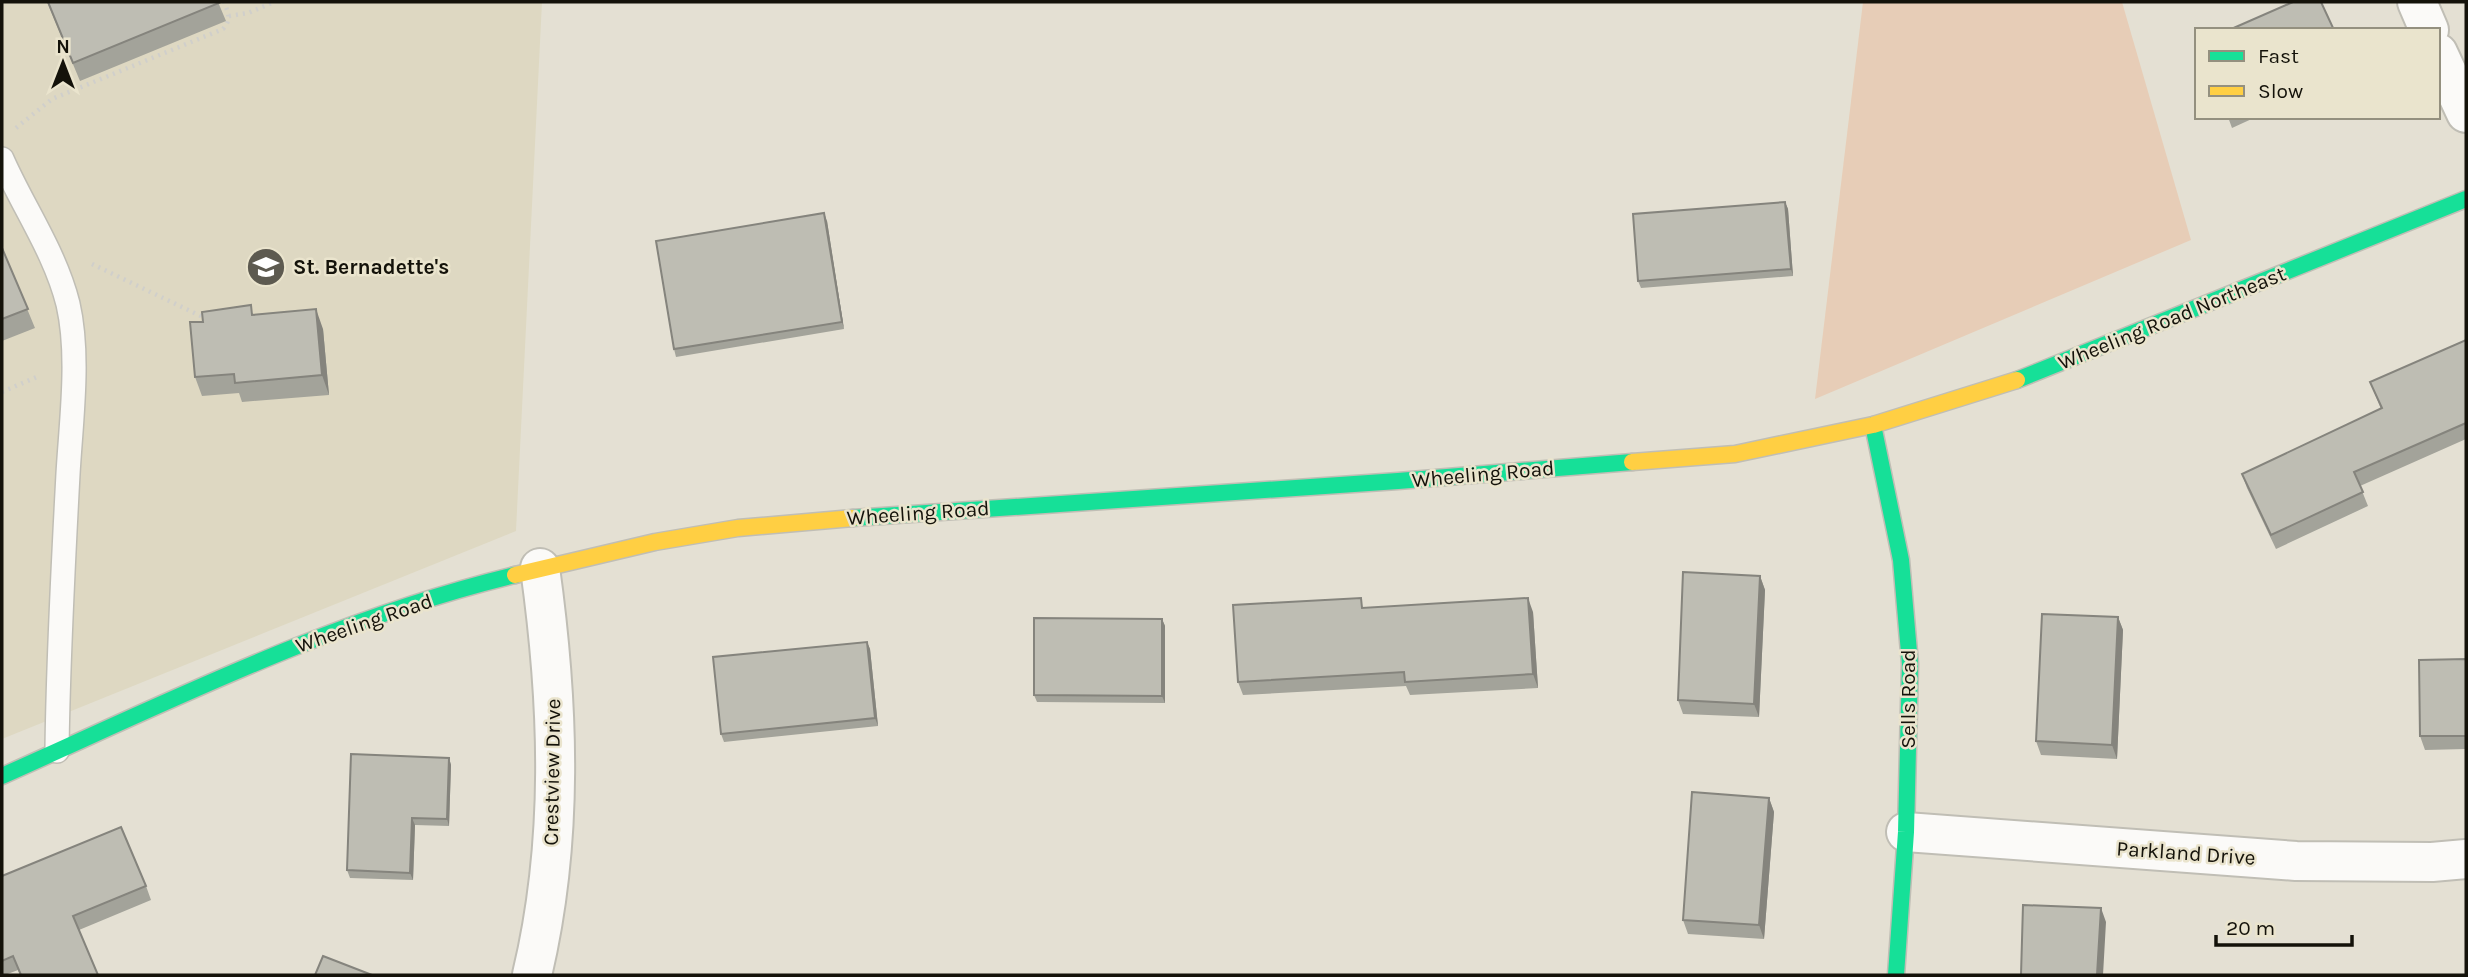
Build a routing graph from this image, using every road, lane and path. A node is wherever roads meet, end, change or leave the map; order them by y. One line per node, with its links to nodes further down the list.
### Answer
1 (223, 2): 4 (path)
2 (274, 2): 4 (path)
3 (2417, 2): 5 (street)
4 (229, 16): 8 (path)
5 (2428, 28)
6 (2440, 57): 7 (street)
7 (2466, 113)
8 (12, 131)
9 (2, 159): 11 (lane)
10 (2466, 199): 13 (street, Wheeling Road Northeast)
11 (54, 263): 12 (path); 15 (lane)
12 (213, 322)
13 (1873, 425): 14 (street, Wheeling Road); 17 (street, Sells Road)
14 (540, 568): 15 (street, Wheeling Road); 19 (street, Crestview Drive)
15 (57, 751): 16 (street, Wheeling Road)
16 (2, 776)
17 (1906, 832): 18 (street, Parkland Drive); 20 (street, Sells Road)
18 (2466, 859)
19 (531, 975)
20 (1896, 975)

